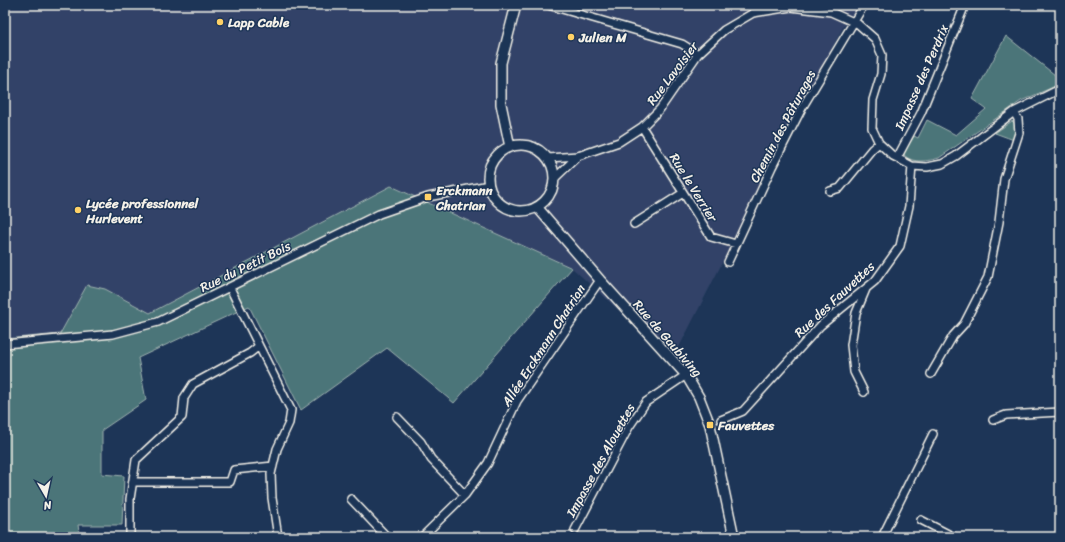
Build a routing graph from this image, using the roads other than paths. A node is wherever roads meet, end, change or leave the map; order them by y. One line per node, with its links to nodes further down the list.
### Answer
1 (516, 5): 11 (main road)
2 (548, 5): 6 (street)
3 (864, 5): 5 (street, Chemin des Pâturages)
4 (965, 5): 14 (street, Impasse des Perdrix)
5 (854, 22): 6 (street, Rue Lavoisier); 10 (street, Rue Lavoisier); 22 (street, Chemin des Pâturages)
6 (698, 54): 9 (street, Rue Lavoisier)
7 (1060, 90): 8 (street)
8 (1014, 112): 15 (street); 29 (street)
9 (642, 127): 12 (street, Rue Lavoisier); 19 (street, Rue le Verrier)
10 (879, 143): 14 (street); 18 (street)
11 (510, 147): 13 (main road); 17 (main road)
12 (578, 156): 13 (street, Rue Lavoisier); 16 (street, Rue Lavoisier)
13 (548, 158): 16 (main road)
14 (897, 158): 15 (street)
15 (912, 166): 26 (street, Rue des Fauvettes)
16 (554, 179): 20 (main road)
17 (489, 185): 20 (main road); 25 (street, Rue du Petit Bois)
18 (830, 191)
19 (683, 193): 21 (street); 22 (street, Rue le Verrier)
20 (537, 206): 24 (main road, Rue de Gaubiving)
21 (634, 224)
22 (736, 244): 23 (street, Chemin des Pâturages)
23 (728, 262)
24 (600, 280): 30 (main road, Rue de Gaubiving); 39 (street, Allée Erckmann Chatrian)
25 (230, 288): 27 (street, Rue du Petit Bois); 28 (street)
26 (867, 288): 31 (street); 34 (street, Rue des Fauvettes)
27 (5, 344)
28 (259, 346): 37 (street); 38 (street)
29 (931, 374)
30 (686, 375): 42 (street, Impasse des Alouettes); 47 (main road, Rue de Gaubiving)
31 (864, 392)
32 (1060, 412): 35 (street)
33 (397, 417): 39 (street)
34 (721, 420)
35 (993, 420)
36 (934, 434): 48 (street)
37 (273, 466): 38 (street); 44 (street)
38 (133, 482): 43 (street)
39 (465, 494): 46 (street, Allée Erckmann Chatrian)
40 (351, 499): 45 (street)
41 (921, 520): 49 (street)
42 (574, 530)
43 (130, 537)
44 (278, 537)
45 (387, 537)
46 (422, 537)
47 (734, 537)
48 (882, 537)
49 (954, 537)

